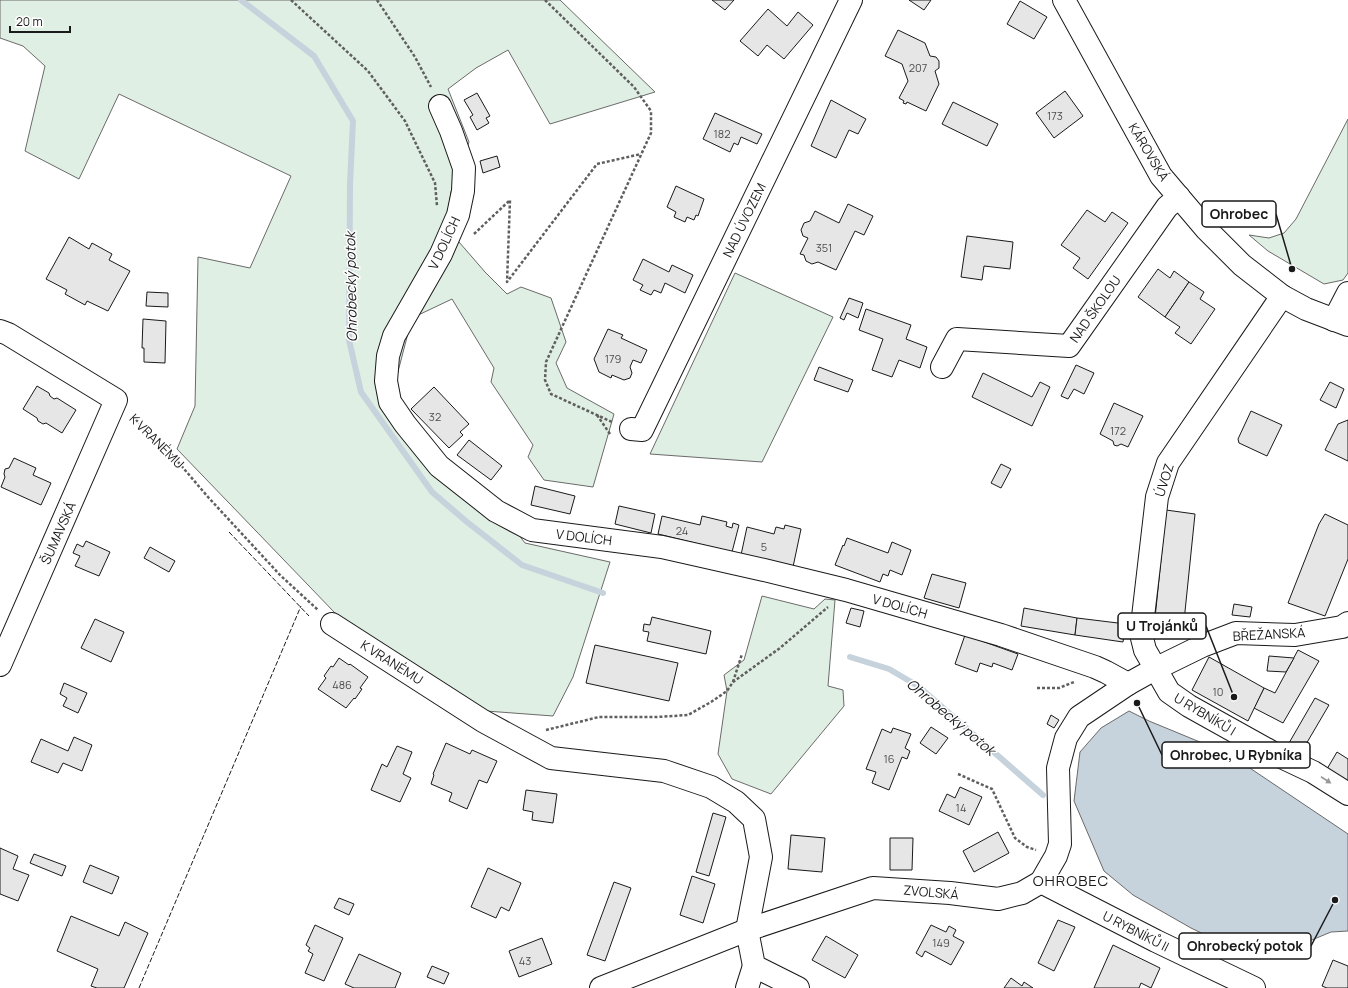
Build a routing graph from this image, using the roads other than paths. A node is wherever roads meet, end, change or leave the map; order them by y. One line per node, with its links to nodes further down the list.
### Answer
1 (851, 0): 10 (street, NAD ÚVOZEM)
2 (1064, 0): 4 (street, KÁROVSKÁ)
3 (440, 106): 15 (street, V DOLÍCH)
4 (1179, 197): 6 (street, KÁROVSKÁ); 9 (street, NAD ŠKOLOU)
5 (1348, 293): 7 (street)
6 (1282, 296): 7 (street, KÁROVSKÁ); 14 (street, ÚVOZ)
7 (1341, 322)
8 (0, 331): 13 (street, ŠUMAVSKÁ)
9 (942, 366)
10 (631, 428)
11 (1348, 623): 14 (street, BŘEŽANSKÁ)
12 (332, 624): 18 (street, K VRANÉMU)
13 (0, 665)
14 (1155, 669): 15 (street, BŘEŽANSKÁ); 16 (street, U RYBNÍKŮ I, one-way to 16)
15 (1128, 684): 17 (street)
16 (1348, 794)
17 (1042, 882): 18 (street, ZVOLSKÁ); 23 (street, U RYBNÍKŮ II)
18 (747, 930): 19 (street); 20 (street, ZVOLSKÁ)
19 (754, 966): 21 (street); 22 (street)
20 (601, 988)
21 (747, 988)
22 (798, 988)
23 (1254, 988)

